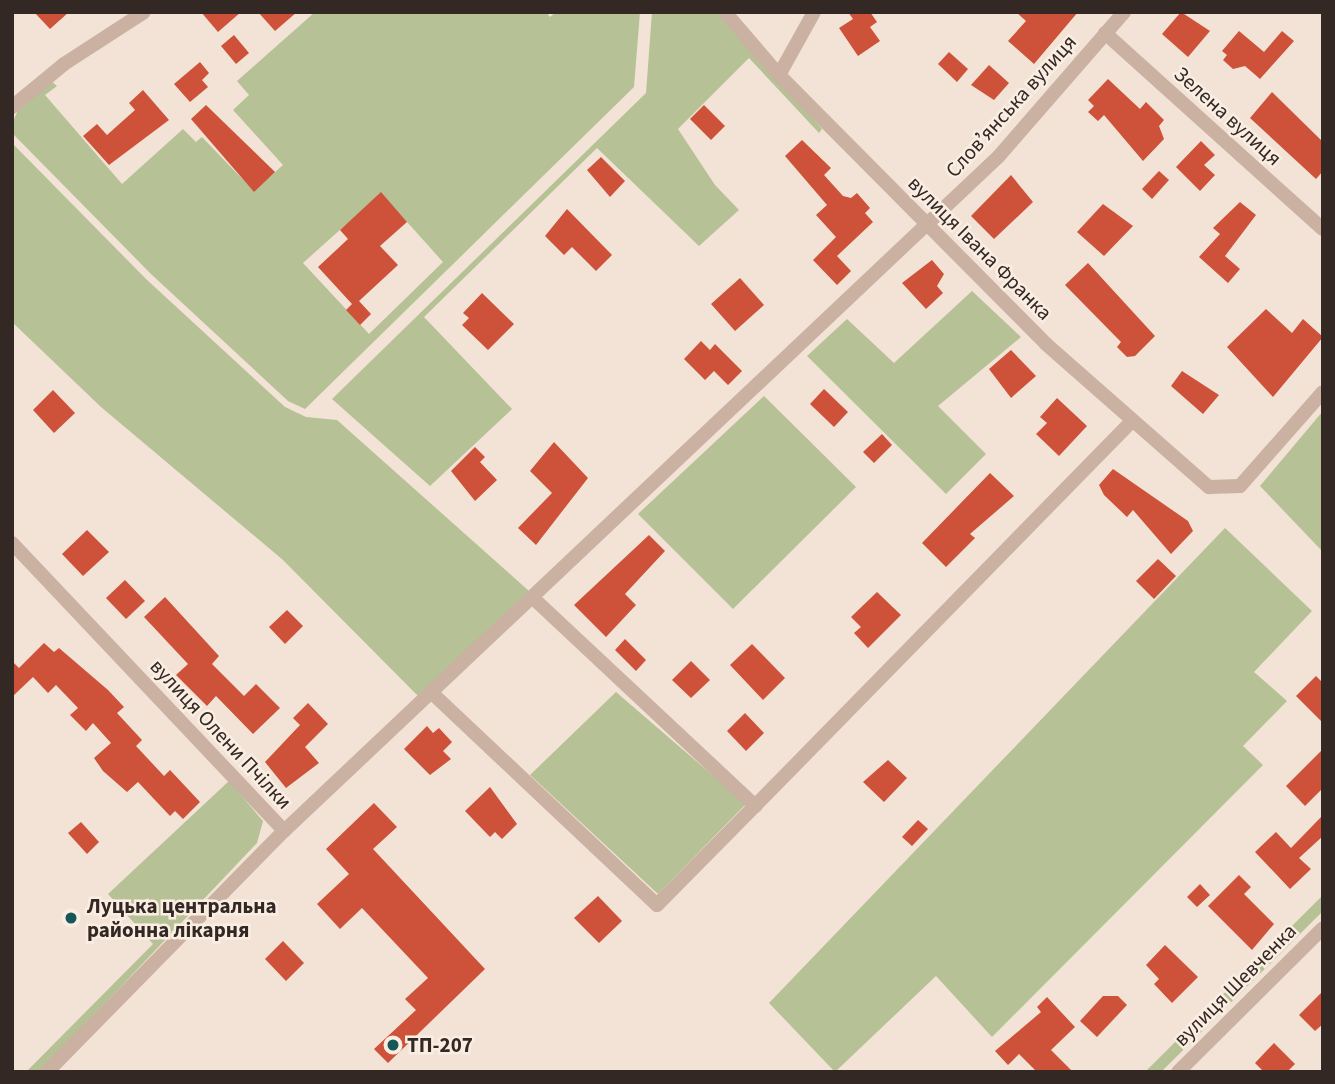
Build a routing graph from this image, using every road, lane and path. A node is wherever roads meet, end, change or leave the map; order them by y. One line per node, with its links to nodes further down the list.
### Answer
1 (144, 12): 7 (street)
2 (725, 12): 6 (street, вулиця Івана Франка)
3 (814, 12): 6 (street)
4 (1124, 12): 5 (street, Словʼянська вулиця)
5 (1105, 33): 8 (street, Словʼянська вулиця); 9 (street, Зелена вулиця)
6 (779, 75): 8 (street, вулиця Івана Франка)
7 (12, 107)
8 (927, 226): 11 (street, вулиця Івана Франка); 13 (street, Словʼянська вулиця)
9 (1323, 229)
10 (1323, 392): 11 (street, вулиця Івана Франка)
11 (1132, 421): 15 (street)
12 (12, 543): 16 (street, вулиця Олени Пчілки)
13 (532, 597): 14 (street, Словʼянська вулиця); 15 (street)
14 (432, 693): 15 (street); 16 (street, Словʼянська вулиця)
15 (755, 806)
16 (284, 831): 18 (street, вулиця Олени Пчілки)
17 (1323, 928): 19 (street, вулиця Шевченка)
18 (47, 1072)
19 (1178, 1072)

